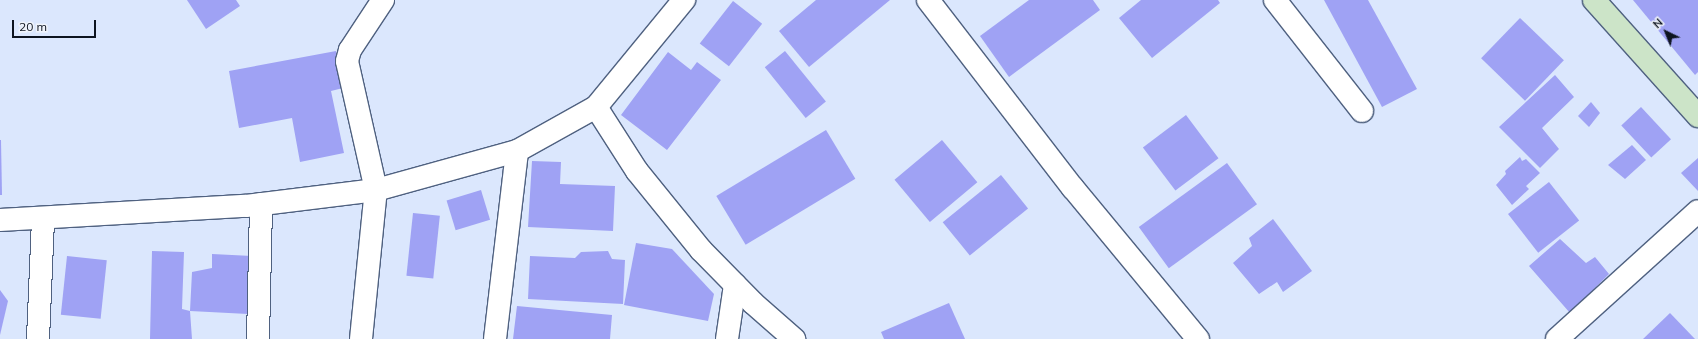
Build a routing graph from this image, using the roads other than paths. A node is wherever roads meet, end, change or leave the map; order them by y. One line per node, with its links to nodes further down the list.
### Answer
1 (383, 0): 10 (street)
2 (684, 0): 6 (street)
3 (928, 0): 22 (street)
4 (1275, 0): 7 (street)
5 (1594, 0): 8 (main road)
6 (596, 107): 9 (street); 15 (street)
7 (1362, 111)
8 (1698, 116)
9 (517, 151): 10 (street); 19 (street)
10 (376, 190): 11 (street); 18 (street)
11 (261, 204): 13 (street); 17 (street)
12 (1698, 211): 23 (street)
13 (44, 218): 14 (street); 16 (street)
14 (0, 220)
15 (735, 285): 20 (street); 21 (street)
16 (38, 339)
17 (258, 339)
18 (362, 339)
19 (495, 339)
20 (727, 339)
21 (794, 339)
22 (1198, 339)
23 (1557, 339)

